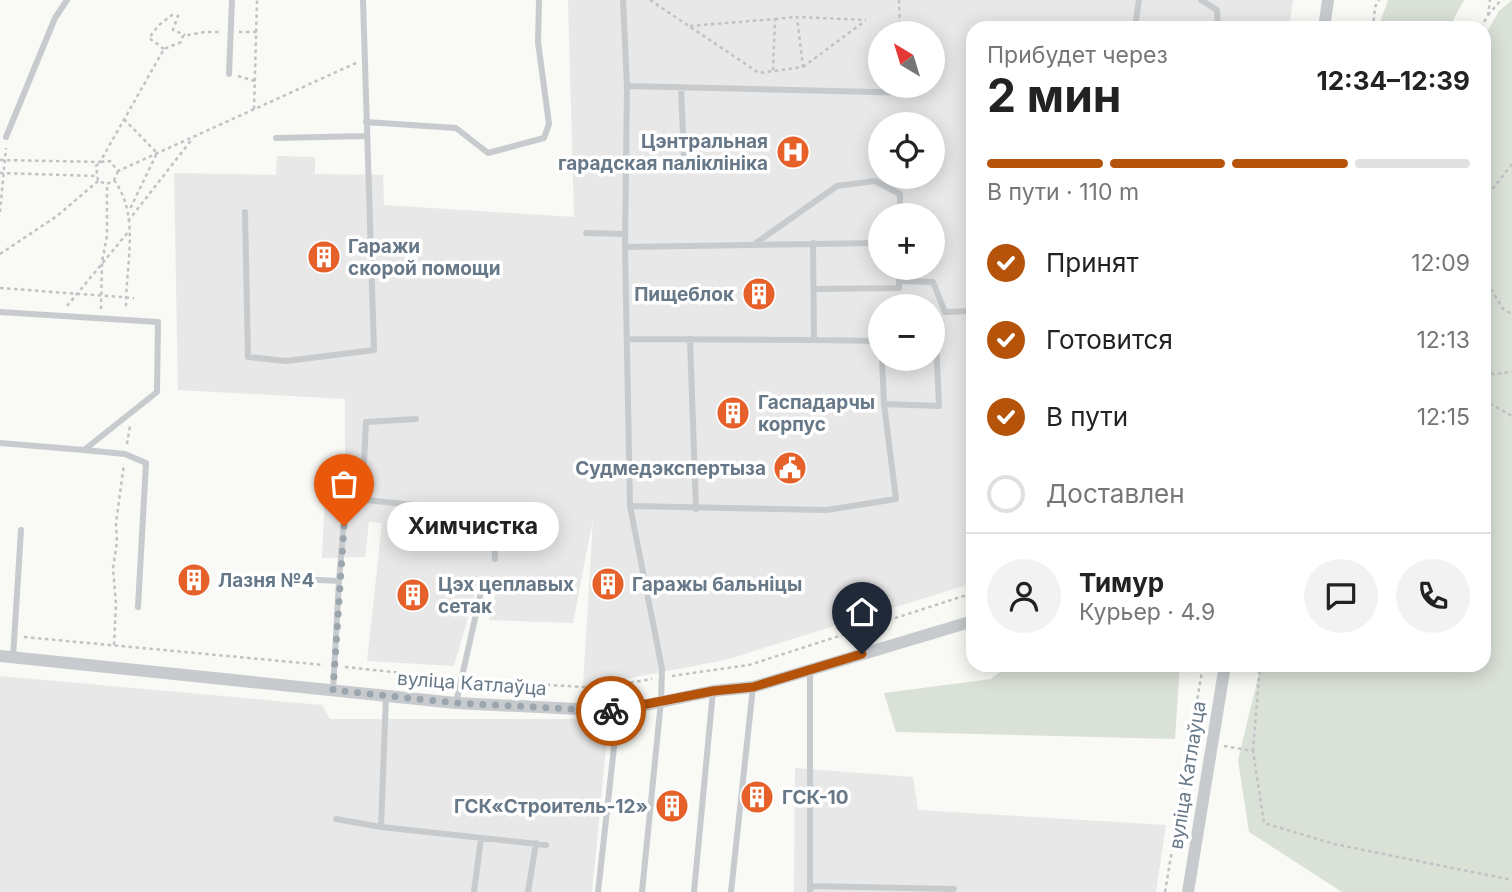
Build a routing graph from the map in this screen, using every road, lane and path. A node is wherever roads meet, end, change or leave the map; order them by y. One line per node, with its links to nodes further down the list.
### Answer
1 (66, 0): 41 (lane)
2 (232, 0): 26 (lane)
3 (257, 0): 25 (path)
4 (363, 0): 29 (lane)
5 (539, 0): 39 (lane)
6 (623, 0): 34 (lane)
7 (650, 0): 24 (path)
8 (898, 0): 18 (path)
9 (1139, 0): 19 (lane)
10 (1201, 0): 20 (lane)
11 (1328, 0): 21 (street)
12 (1379, 0): 22 (path)
13 (1490, 0): 15 (path)
14 (1502, 0): 15 (path)
15 (1488, 15): 23 (path)
16 (797, 17): 17 (path); 30 (path); 30 (path)
17 (775, 19): 24 (path); 31 (path)
18 (900, 21)
19 (1136, 21)
20 (1218, 21)
21 (1325, 21)
22 (1374, 21)
23 (1485, 21)
24 (687, 26): 31 (path)
25 (257, 32): 26 (path); 33 (path)
26 (231, 33): 27 (path); 32 (lane)
27 (186, 35): 28 (path); 28 (path)
28 (164, 49): 38 (path)
29 (365, 58): 37 (path); 39 (lane)
30 (803, 67): 31 (path)
31 (773, 71)
32 (229, 74): 33 (path)
33 (256, 81): 37 (path)
34 (627, 86): 35 (lane); 63 (lane)
35 (681, 88): 36 (lane); 45 (lane)
36 (868, 92)
37 (254, 109): 42 (path)
38 (124, 119): 44 (path); 48 (path)
39 (366, 122): 40 (lane)
40 (366, 136): 43 (lane); 58 (lane)
41 (6, 137): 47 (path)
42 (194, 137): 44 (path); 60 (path)
43 (276, 138)
44 (158, 153): 50 (path); 59 (path)
45 (684, 157)
46 (0, 160): 47 (path)
47 (6, 160): 48 (path); 51 (path)
48 (100, 162): 50 (path); 52 (path)
49 (1512, 164): 55 (path)
50 (118, 171): 53 (path)
51 (2, 174): 52 (path); 57 (path)
52 (97, 178): 54 (path); 68 (path)
53 (114, 180): 54 (path); 59 (path)
54 (107, 184): 69 (path)
55 (1491, 191)
56 (900, 203): 66 (lane)
57 (0, 212)
58 (245, 212)
59 (128, 213): 60 (path)
60 (128, 221): 61 (path)
61 (129, 231): 69 (path); 76 (path)
62 (586, 233): 63 (lane)
63 (625, 234): 67 (lane)
64 (813, 243): 65 (lane); 66 (lane); 72 (lane)
65 (868, 243)
66 (755, 244): 67 (lane)
67 (625, 247): 84 (lane)
68 (0, 254)
69 (102, 262): 74 (path); 75 (path)
70 (899, 281): 72 (lane); 78 (lane)
71 (0, 288): 74 (path)
72 (814, 289): 86 (lane)
73 (1491, 289): 80 (path)
74 (76, 294): 75 (path); 81 (path)
75 (101, 297): 76 (path); 82 (path)
76 (126, 297): 77 (path); 83 (path)
77 (134, 298)
78 (966, 311)
79 (0, 312): 81 (lane)
80 (1512, 314)
81 (59, 316): 82 (lane)
82 (101, 318): 83 (lane)
83 (126, 320): 94 (lane)
84 (627, 339): 85 (lane); 101 (lane)
85 (690, 339): 86 (lane); 102 (lane)
86 (814, 340): 87 (lane)
87 (868, 341)
88 (882, 371): 92 (lane)
89 (937, 371): 92 (lane)
90 (1512, 372): 91 (path)
91 (1491, 373)
92 (884, 404): 102 (lane)
93 (1491, 404): 95 (path)
94 (132, 410): 98 (lane); 99 (path)
95 (1512, 416)
96 (416, 419): 100 (lane)
97 (0, 443): 98 (lane)
98 (84, 450): 99 (lane)
99 (125, 454): 109 (lane); 112 (path)
100 (362, 499): 104 (lane); 106 (lane)
101 (630, 506): 102 (lane); 119 (lane)
102 (696, 509)
103 (21, 530): 111 (lane)
104 (495, 559)
105 (258, 577): 106 (lane)
106 (339, 581): 114 (lane)
107 (481, 592): 120 (lane)
108 (966, 595): 119 (path)
109 (138, 607)
110 (966, 623): 115 (street, вуліца Катлаўца)
111 (14, 636): 112 (path); 113 (lane)
112 (114, 645): 114 (path)
113 (6, 657): 122 (street, вуліца Катлаўца)
114 (335, 666): 120 (path); 122 (lane)
115 (810, 669): 121 (street, вуліца Катлаўца); 136 (lane)
116 (1202, 672): 144 (path)
117 (1224, 672): 128 (street, вуліца Катлаўца)
118 (1260, 672): 129 (path)
119 (662, 678): 120 (path); 125 (lane)
120 (461, 680): 126 (lane)
121 (753, 687): 123 (street, вуліца Катлаўца); 143 (lane)
122 (333, 690): 124 (street, вуліца Катлаўца)
123 (713, 691): 125 (street, вуліца Катлаўца); 142 (lane)
124 (386, 696): 126 (street, вуліца Катлаўца); 131 (lane)
125 (661, 701): 127 (street, вуліца Катлаўца); 141 (lane)
126 (456, 703): 127 (street, вуліца Катлаўца)
127 (618, 711): 140 (lane)
128 (1210, 744): 129 (path); 145 (street, вуліца Катлаўца)
129 (1253, 751): 135 (path)
130 (336, 819): 131 (lane)
131 (381, 827): 132 (lane)
132 (481, 838): 133 (lane); 138 (lane)
133 (536, 844): 134 (lane); 139 (lane)
134 (546, 845)
135 (1512, 880)
136 (810, 889): 137 (lane)
137 (954, 889)
138 (474, 892)
139 (528, 892)
140 (598, 892)
141 (642, 892)
142 (694, 892)
143 (731, 892)
144 (1165, 892)
145 (1188, 892)

